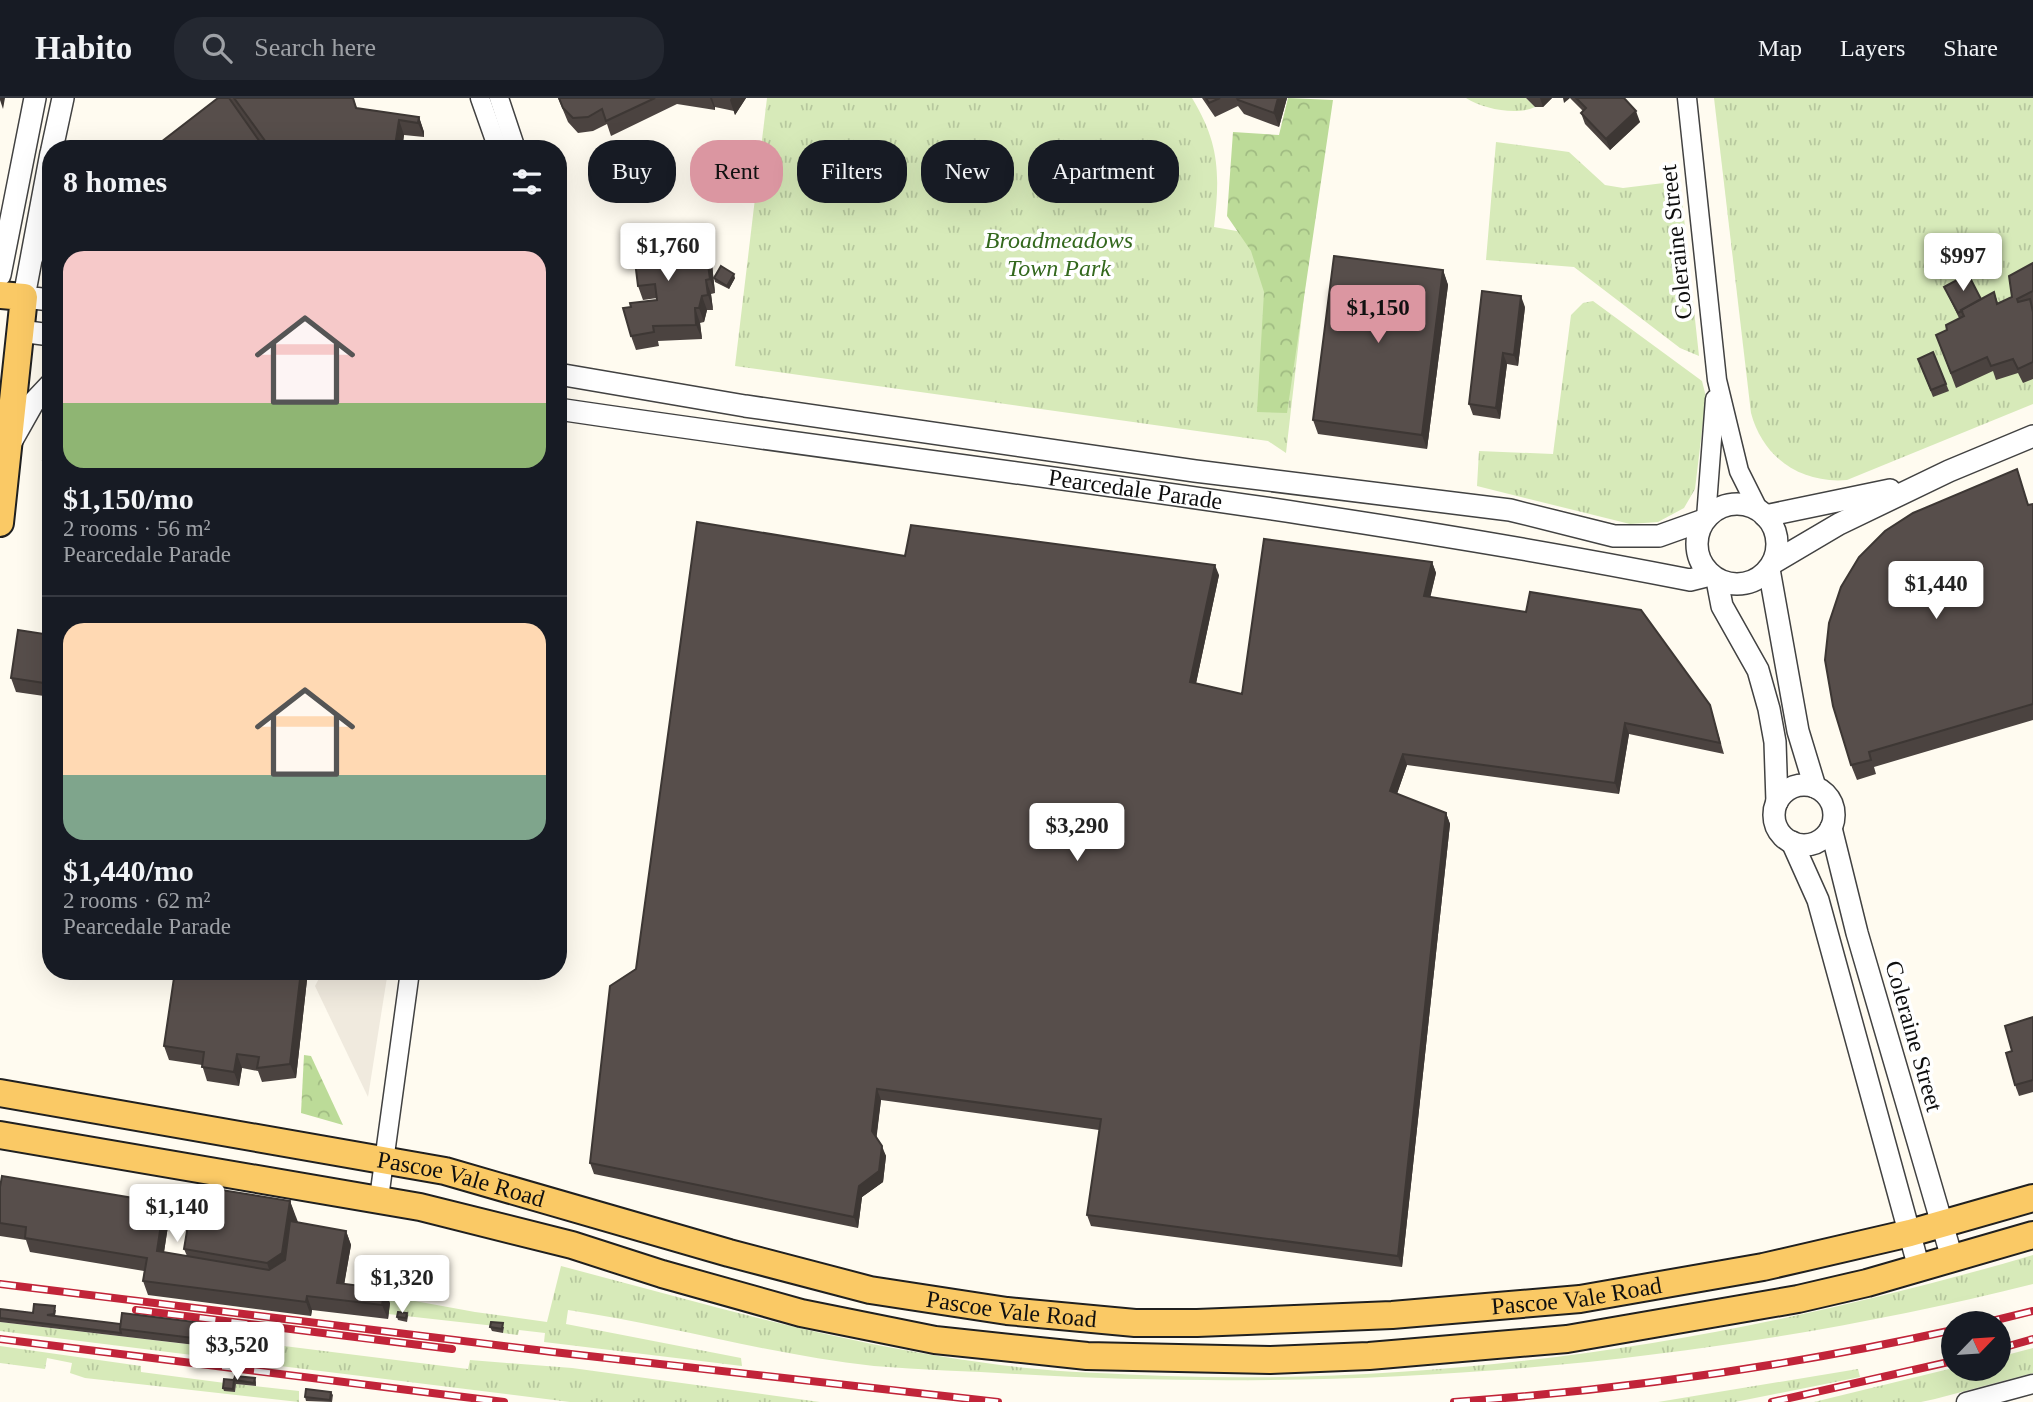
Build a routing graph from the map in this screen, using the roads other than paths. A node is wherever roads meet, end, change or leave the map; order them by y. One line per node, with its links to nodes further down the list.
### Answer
1 (35, 98): 12 (street)
2 (63, 98): 6 (street)
3 (480, 98): 7 (street)
4 (499, 98): 8 (street)
5 (1686, 98): 19 (street, Coleraine Street)
6 (53, 140)
7 (495, 140)
8 (513, 140)
9 (42, 190): 10 (street)
10 (40, 199): 11 (street); 14 (street)
11 (42, 210)
12 (5, 232): 13 (street)
13 (0, 275)
14 (12, 296): 15 (street); 16 (main road)
15 (42, 299)
16 (10, 330): 17 (street); 23 (main road)
17 (42, 334)
18 (567, 375): 26 (street, Pearcedale Parade)
19 (1717, 380): 25 (street, Coleraine Street); 26 (street, Coleraine Street)
20 (42, 394): 23 (street)
21 (567, 410): 29 (street, Pearcedale Parade)
22 (2033, 436): 24 (street)
23 (10, 443): 27 (main road)
24 (1949, 471): 25 (street); 28 (street)
25 (1762, 513): 26 (street); 28 (street)
26 (1705, 519): 29 (street)
27 (0, 523)
28 (1771, 566): 29 (street); 30 (street)
29 (1713, 577): 31 (street)
30 (1815, 787): 31 (street); 32 (street)
31 (1777, 802): 33 (street)
32 (1831, 828): 33 (street); 40 (street, Coleraine Street)
33 (1792, 842): 41 (street)
34 (409, 980): 37 (street)
35 (0, 1093): 37 (main road, Pascoe Vale Road)
36 (0, 1135): 38 (main road, Pascoe Vale Road)
37 (385, 1159): 38 (street); 41 (main road, Pascoe Vale Road)
38 (379, 1198): 44 (main road, Pascoe Vale Road)
39 (2033, 1198): 40 (main road, Pascoe Vale Road)
40 (1942, 1223): 41 (main road, Pascoe Vale Road); 43 (street, Coleraine Street)
41 (1910, 1233): 44 (street)
42 (2033, 1235): 43 (main road, Pascoe Vale Road)
43 (1952, 1258): 44 (main road, Pascoe Vale Road)
44 (1919, 1268)
45 (2033, 1384): 46 (street)
46 (1966, 1402)

